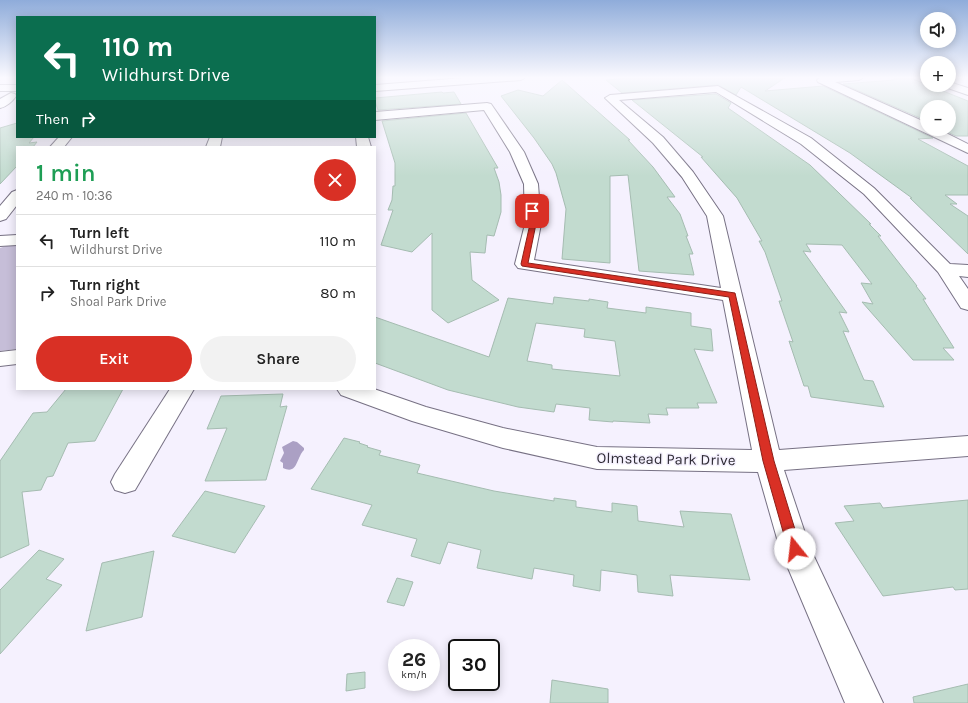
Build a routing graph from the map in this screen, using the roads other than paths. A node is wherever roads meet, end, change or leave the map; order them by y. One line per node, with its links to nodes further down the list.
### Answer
1 (444, 110): 6 (street)
2 (489, 110): 18 (street)
3 (623, 110): 18 (street)
4 (753, 110): 16 (street)
5 (886, 110): 7 (street)
6 (376, 116)
7 (920, 125)
8 (942, 136): 11 (street)
9 (65, 138): 10 (street)
10 (58, 146)
11 (968, 149)
12 (16, 196): 13 (street)
13 (0, 216)
14 (16, 240): 15 (street)
15 (0, 241)
16 (945, 269): 17 (street); 19 (street)
17 (968, 271)
18 (732, 295): 25 (street)
19 (968, 304)
20 (16, 357): 21 (street)
21 (0, 359)
22 (181, 390): 26 (street)
23 (352, 390): 25 (street, Olmstead Park Drive)
24 (968, 446): 25 (street, Olmstead Park Drive)
25 (768, 461): 27 (street)
26 (125, 482)
27 (864, 703)

